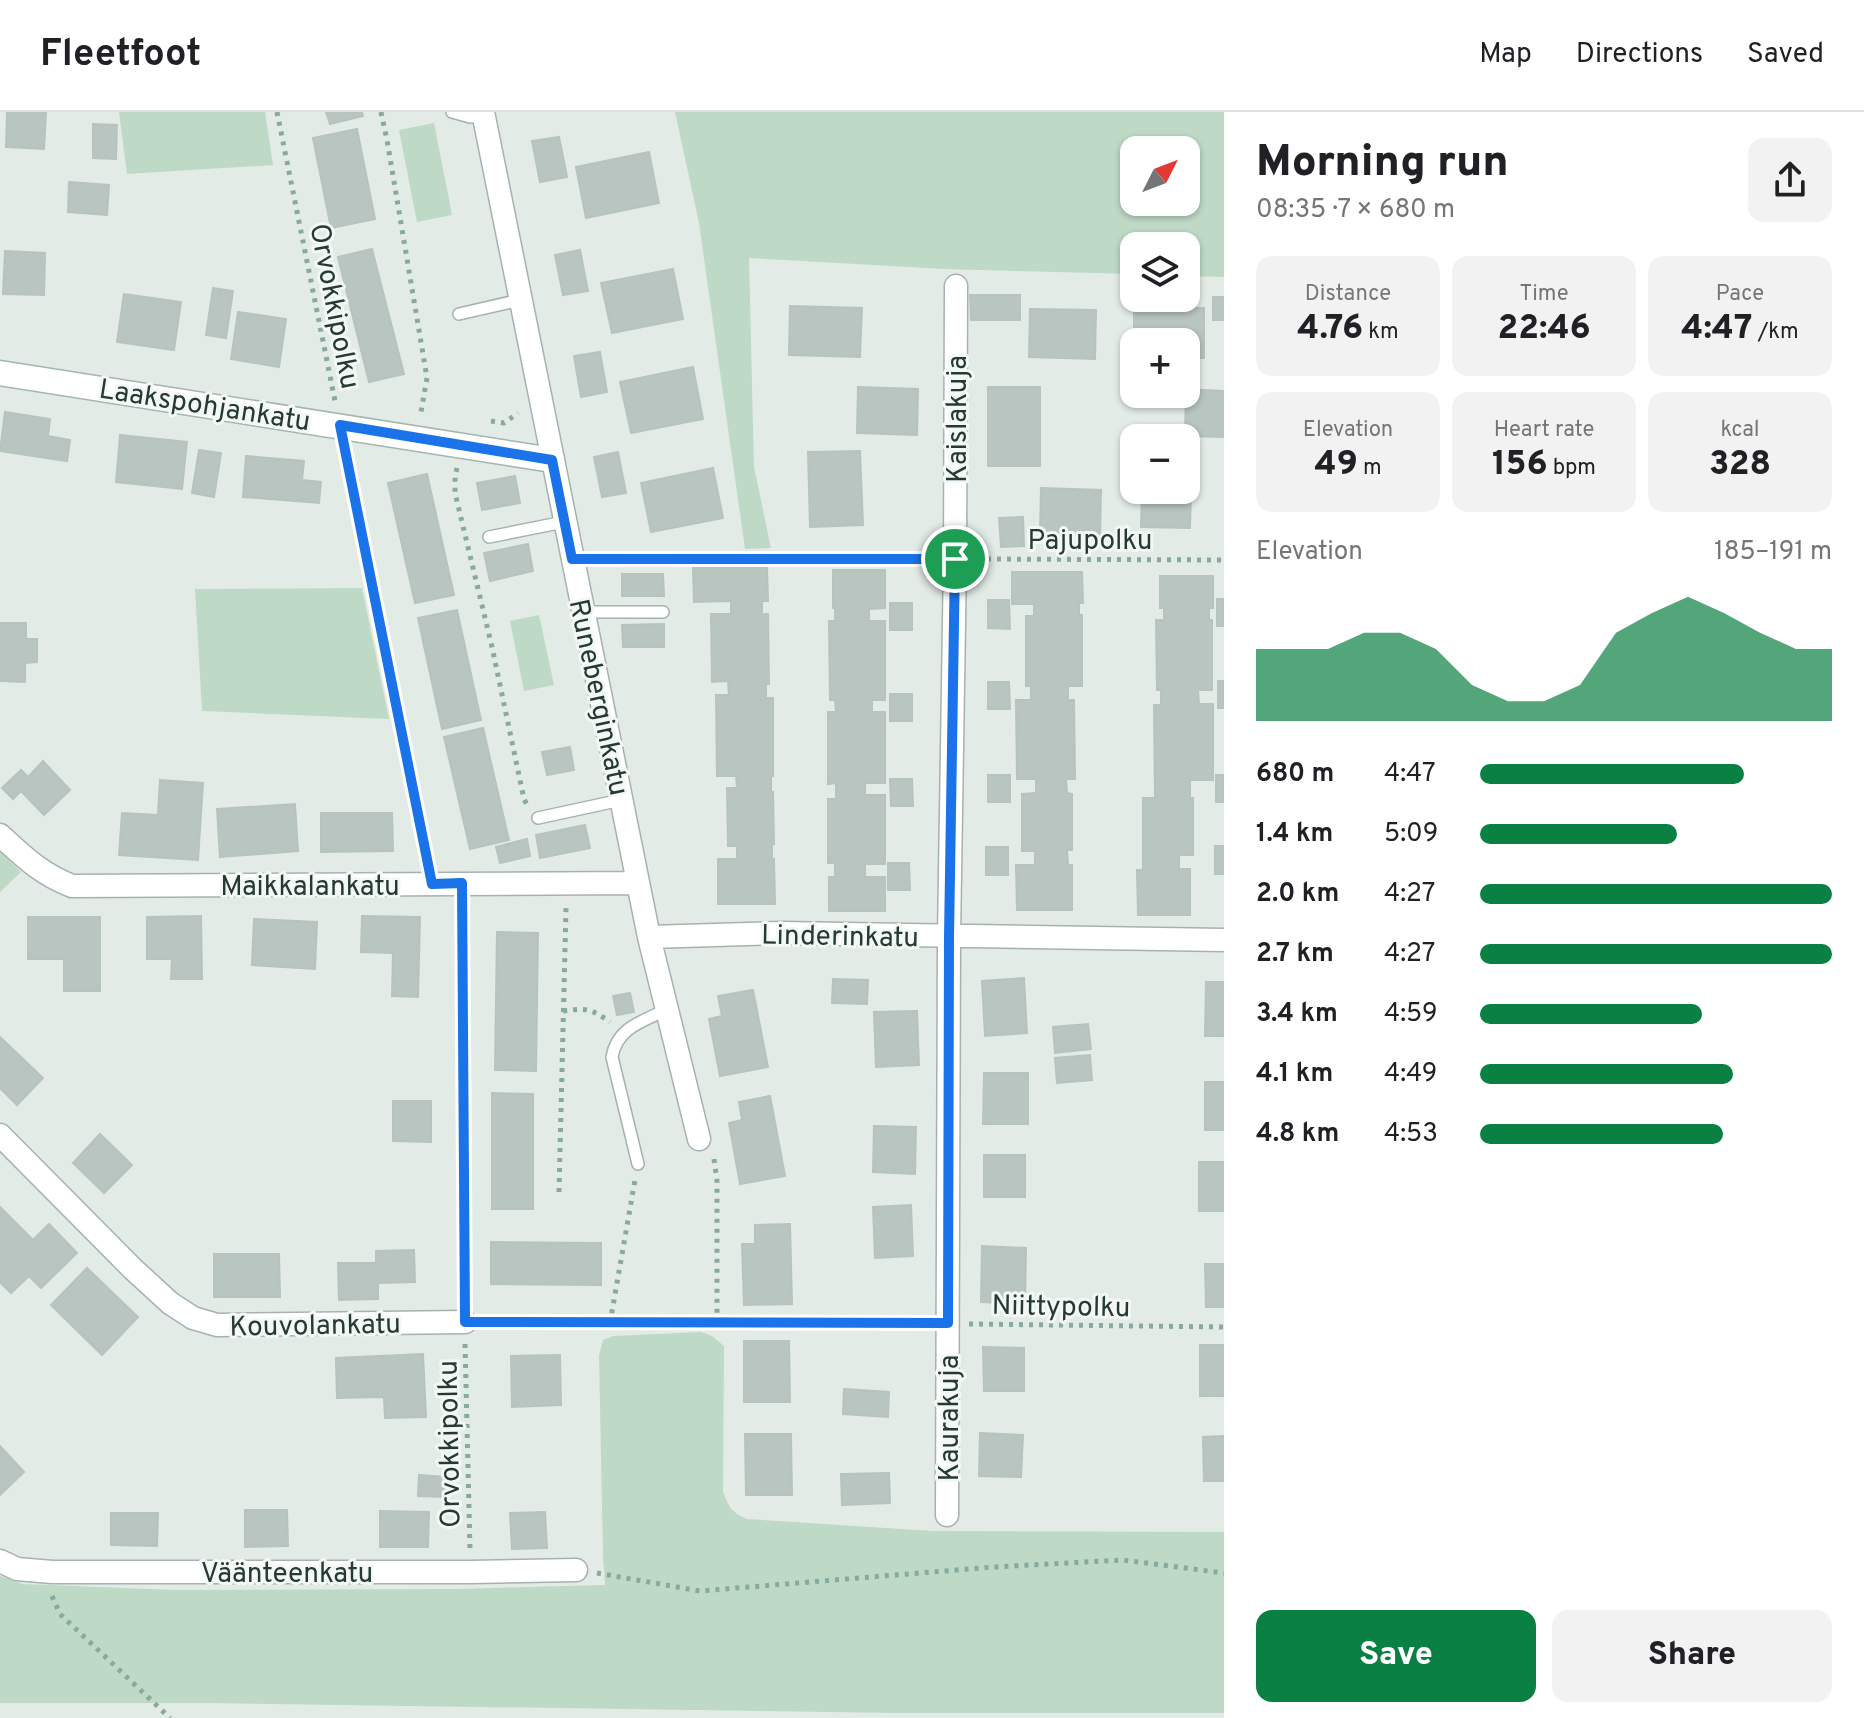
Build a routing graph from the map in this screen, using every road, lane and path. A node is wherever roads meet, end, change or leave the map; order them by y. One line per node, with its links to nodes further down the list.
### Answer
1 (277, 112): 10 (path, Orvokkipolku)
2 (381, 112): 9 (path)
3 (452, 112): 4 (lane)
4 (483, 114): 6 (street, Runeberginkatu)
5 (956, 286): 16 (street, Kaislakuja)
6 (520, 300): 7 (lane); 12 (street, Runeberginkatu)
7 (459, 314)
8 (0, 373): 10 (street, Laakspohjankatu)
9 (421, 412)
10 (340, 425): 11 (street, Laakspohjankatu); 26 (path, Orvokkipolku)
11 (469, 446): 12 (street, Laakspohjankatu); 21 (path)
12 (552, 460): 13 (street, Runeberginkatu)
13 (564, 522): 14 (lane); 15 (street, Runeberginkatu)
14 (489, 537)
15 (572, 559): 16 (path, Pajupolku); 18 (street, Runeberginkatu)
16 (955, 559): 17 (path, Pajupolku); 28 (street, Kaislakuja)
17 (1224, 560)
18 (583, 612): 19 (lane); 20 (street, Runeberginkatu)
19 (663, 612)
20 (621, 800): 21 (lane); 25 (street, Runeberginkatu)
21 (538, 818)
22 (0, 835): 26 (street, Maikkalankatu)
23 (462, 883): 24 (street, Maikkalankatu); 26 (street, Maikkalankatu); 38 (path, Orvokkipolku)
24 (565, 883): 25 (street, Maikkalankatu); 31 (path)
25 (638, 883): 27 (street, Runeberginkatu)
26 (432, 884)
27 (649, 937): 28 (street, Linderinkatu); 30 (street, Runeberginkatu)
28 (949, 937): 29 (street, Linderinkatu); 40 (street, Kaurakuja)
29 (1224, 940)
30 (666, 1010): 32 (lane); 34 (street, Runeberginkatu)
31 (563, 1011): 32 (path); 37 (path)
32 (623, 1032): 35 (lane)
33 (0, 1135): 38 (street, Kouvolankatu)
34 (699, 1139)
35 (638, 1164): 39 (path)
36 (717, 1181): 41 (path)
37 (559, 1192)
38 (465, 1322): 39 (path, Niittypolku); 47 (path, Orvokkipolku)
39 (610, 1323): 41 (path, Niittypolku)
40 (948, 1323): 41 (path, Niittypolku); 42 (path, Niittypolku); 43 (street, Kaurakuja)
41 (717, 1324)
42 (1224, 1327)
43 (947, 1515)
44 (0, 1561): 46 (street, Väänteenkatu)
45 (576, 1570): 47 (street, Väänteenkatu); 48 (path)
46 (44, 1571): 47 (street, Väänteenkatu); 49 (path)
47 (471, 1572)
48 (1224, 1573)
49 (170, 1718)

